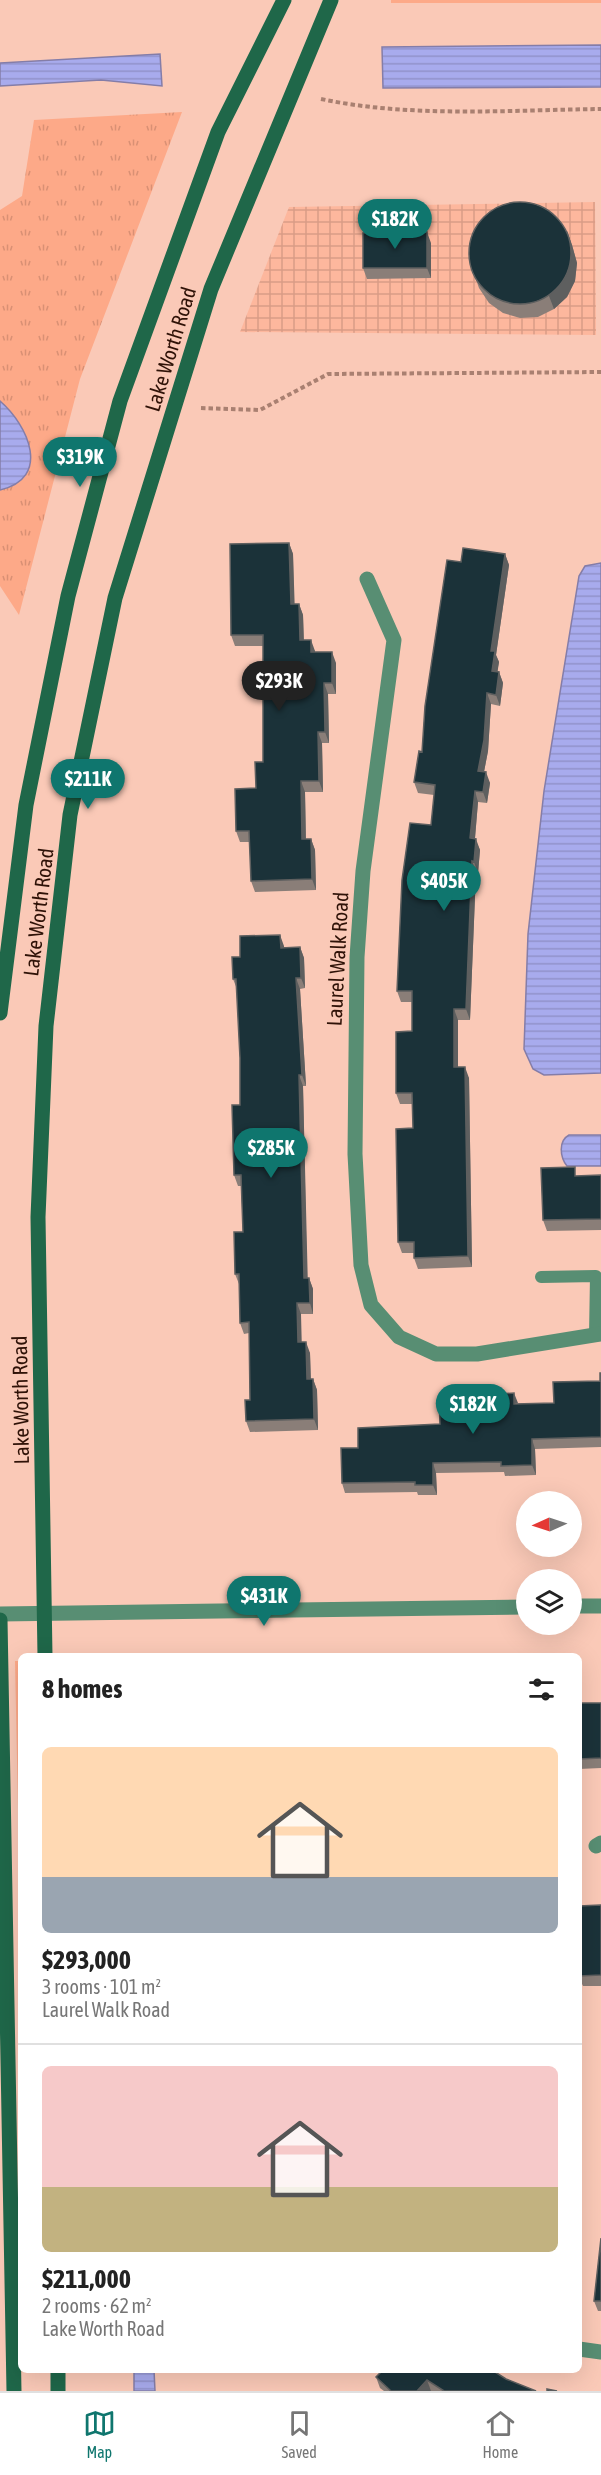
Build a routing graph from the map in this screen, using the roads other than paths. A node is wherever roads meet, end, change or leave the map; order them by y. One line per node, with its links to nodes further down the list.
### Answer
1 (284, 0): 4 (street, Lake Worth Road)
2 (332, 0): 11 (street, Lake Worth Road)
3 (367, 579): 7 (street, Laurel Walk Road)
4 (0, 1013)
5 (598, 1276): 6 (lane); 7 (lane)
6 (541, 1277)
7 (598, 1334)
8 (582, 1606): 9 (street)
9 (601, 1606)
10 (516, 1607): 11 (street)
11 (44, 1613): 12 (street); 14 (street, Lake Worth Road)
12 (0, 1614)
13 (0, 1620): 18 (street)
14 (45, 1653)
15 (582, 2349): 16 (street)
16 (601, 2352)
17 (58, 2373): 19 (street)
18 (14, 2391)
19 (58, 2391)

